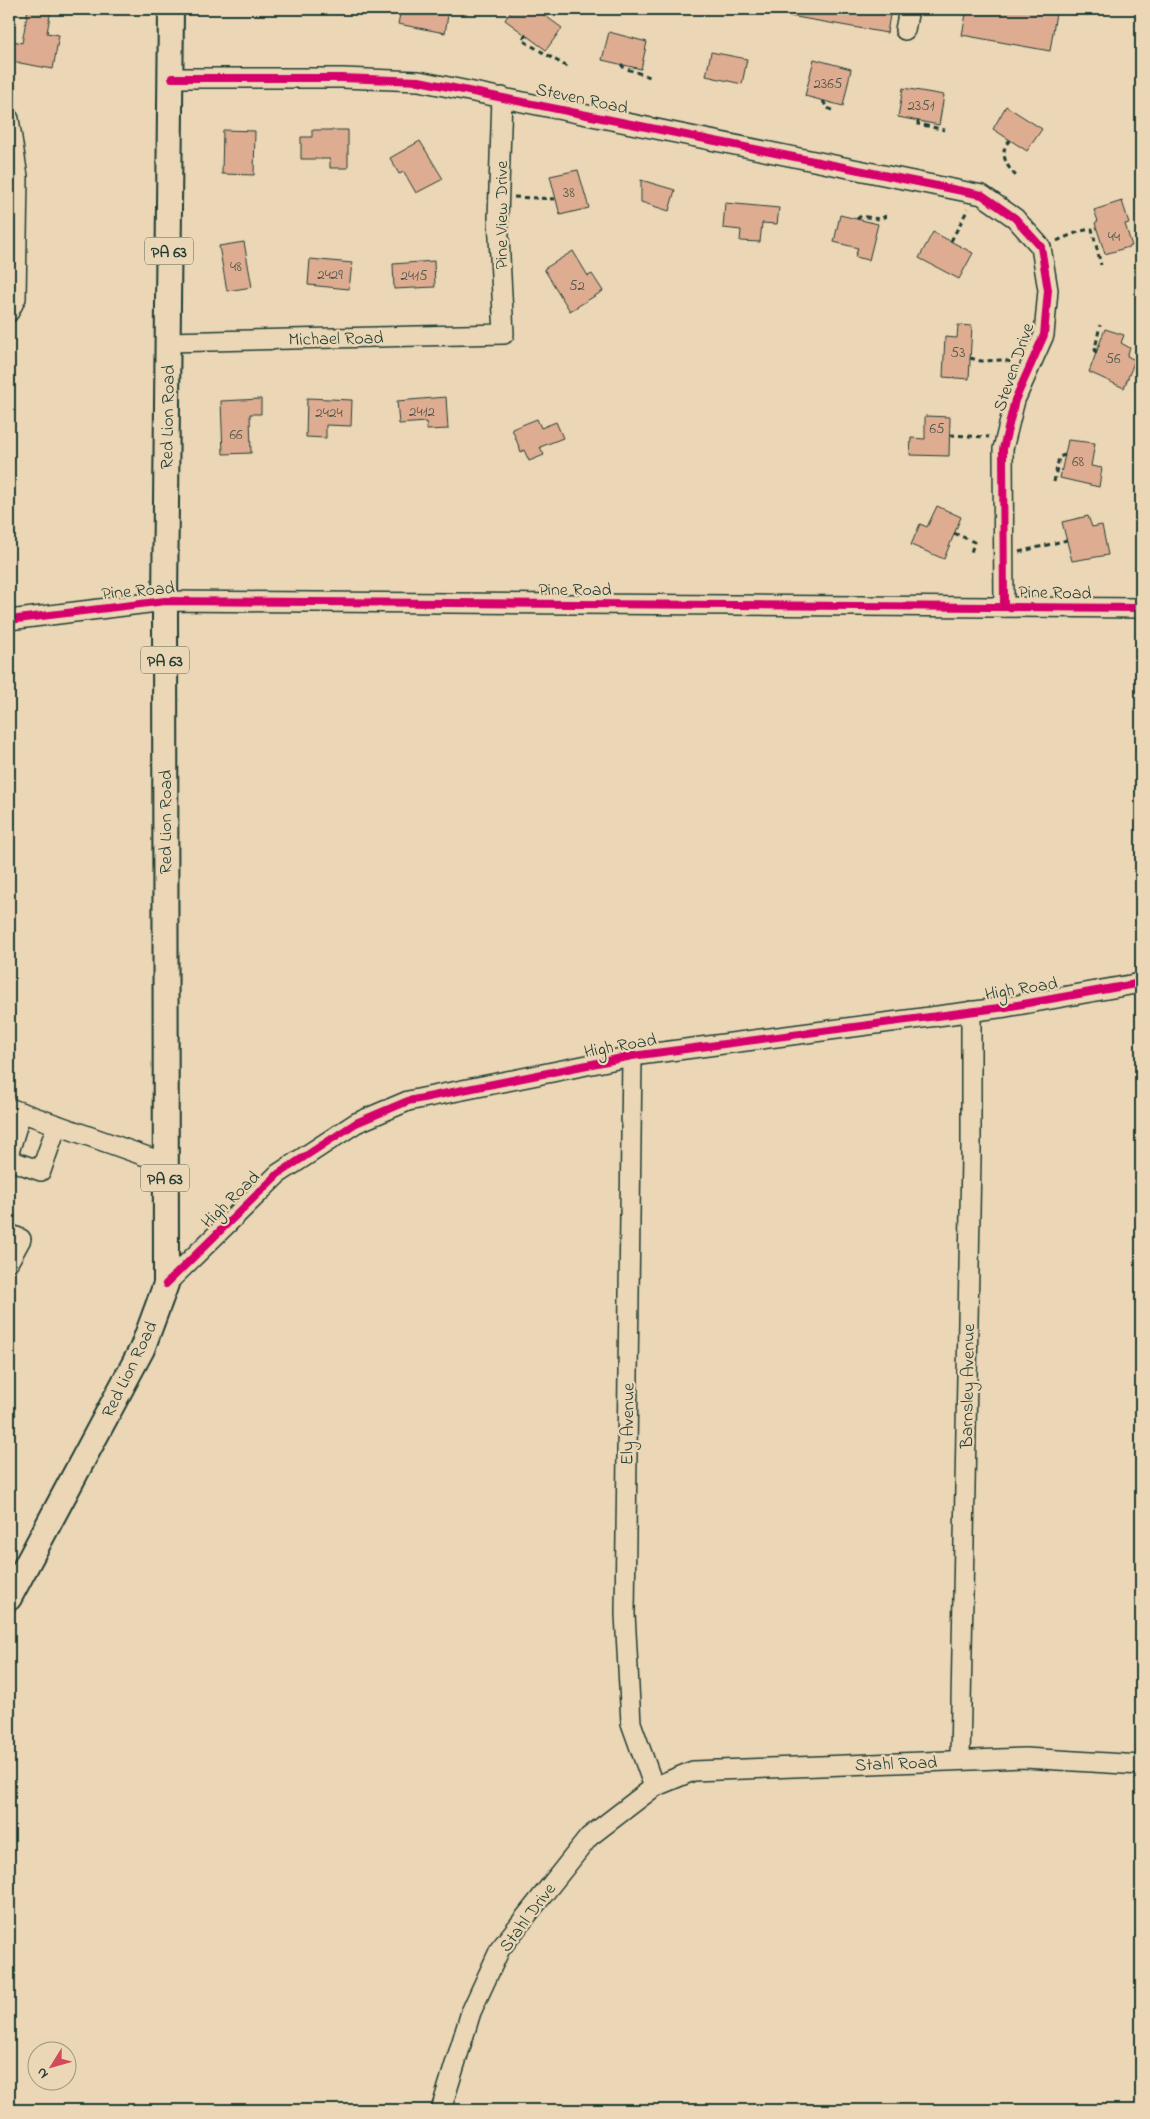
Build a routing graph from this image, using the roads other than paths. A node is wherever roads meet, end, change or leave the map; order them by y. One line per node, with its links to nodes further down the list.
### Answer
1 (171, 9): 4 (main road, Red Lion Road / PA 63)
2 (909, 9): 3 (street)
3 (906, 30)
4 (172, 78): 5 (street, Steven Road); 10 (main road, Red Lion Road / PA 63)
5 (502, 97): 7 (street, Steven Road); 9 (street, Pine View Drive)
6 (9, 119): 8 (street)
7 (1041, 247): 12 (street, Steven Drive)
8 (9, 312)
9 (504, 334): 10 (street, Michael Road)
10 (168, 342): 11 (main road, Red Lion Road / PA 63)
11 (165, 601): 12 (street, Pine Road); 14 (street, Pine Road); 22 (main road, Red Lion Road / PA 63)
12 (1004, 607): 13 (street, Pine Road)
13 (1141, 608)
14 (9, 620)
15 (1141, 983): 16 (street, High Road)
16 (971, 1011): 17 (street, High Road); 27 (street, Barnsley Avenue)
17 (632, 1056): 25 (street, High Road); 29 (street, Ely Avenue)
18 (15, 1111): 19 (street); 20 (street)
19 (57, 1125): 21 (street); 22 (street)
20 (9, 1152)
21 (9, 1160)
22 (165, 1163): 25 (main road, Red Lion Road / PA 63)
23 (9, 1234): 24 (street)
24 (9, 1261)
25 (166, 1284): 26 (main road, Red Lion Road / PA 63)
26 (9, 1598)
27 (960, 1760): 28 (street, Stahl Road); 29 (street, Stahl Road)
28 (1141, 1765)
29 (654, 1787): 30 (street, Stahl Drive)
30 (440, 2110)

